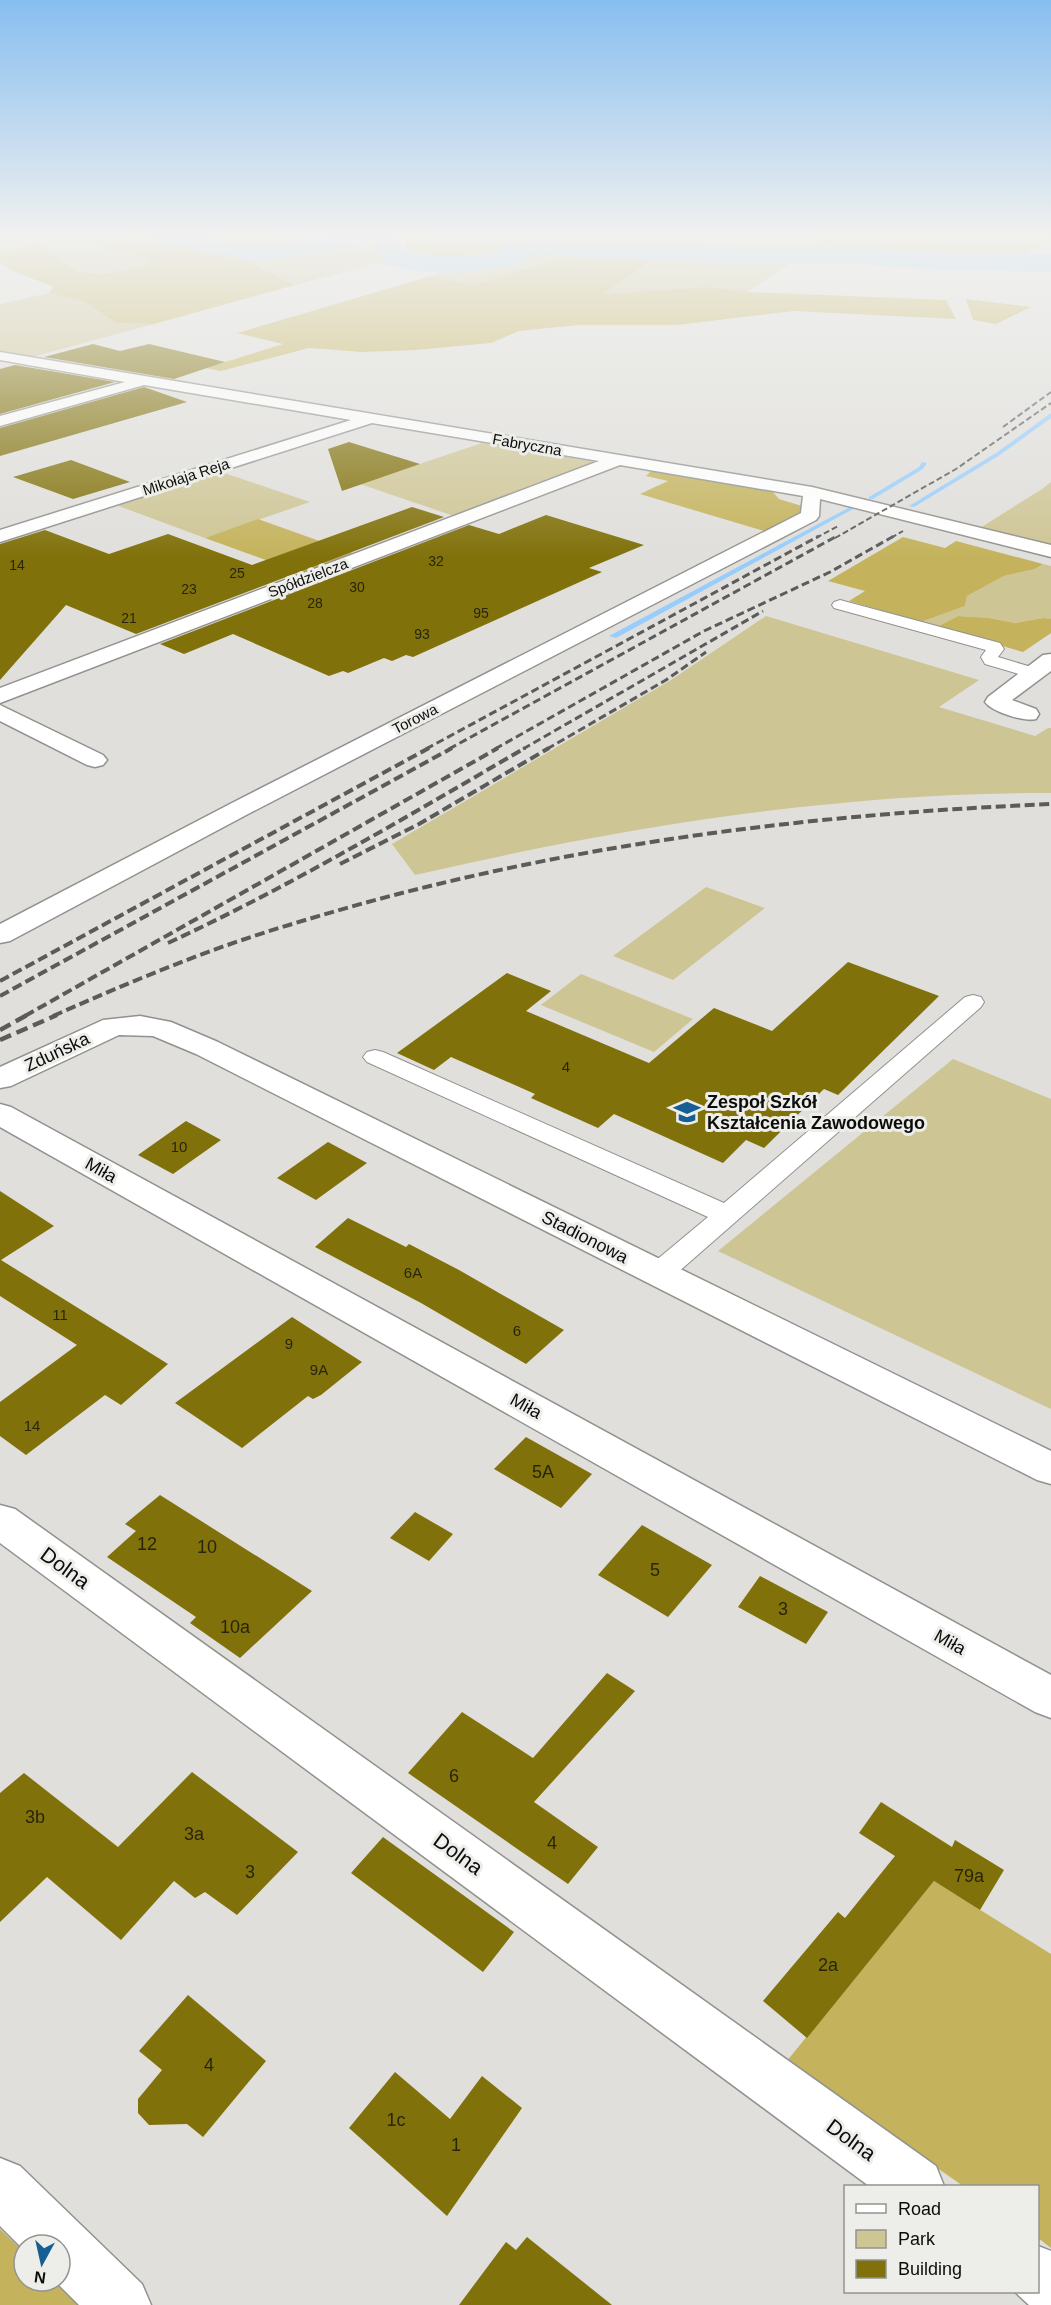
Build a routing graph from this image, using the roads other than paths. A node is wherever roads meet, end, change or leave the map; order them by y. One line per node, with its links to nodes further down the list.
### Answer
1 (0, 356): 2 (street, Fabryczna)
2 (149, 380): 3 (street, Fabryczna); 4 (street)
3 (371, 418): 5 (street, Fabryczna); 7 (street, Mikołaja Reja)
4 (0, 421)
5 (616, 460): 6 (street, Fabryczna); 12 (street, Spółdzielcza)
6 (813, 492): 8 (street, Fabryczna); 16 (street, Torowa)
7 (0, 536)
8 (1051, 551)
9 (840, 605): 11 (lane)
10 (1051, 660): 11 (street)
11 (1032, 673): 14 (street)
12 (0, 696)
13 (0, 712): 15 (street)
14 (1028, 714)
15 (95, 760)
16 (0, 935)
17 (973, 1002): 22 (lane)
18 (114, 1026): 20 (street, Zduńska); 23 (street, Stadionowa)
19 (375, 1057): 22 (lane)
20 (0, 1078)
21 (0, 1114): 26 (street, Miła)
22 (725, 1214): 23 (lane)
23 (658, 1274): 24 (street, Stadionowa)
24 (1051, 1469)
25 (0, 1521): 27 (street, Dolna)
26 (1051, 1698)
27 (913, 2185)
28 (0, 2186): 29 (street)
29 (48, 2233)
30 (72, 2257): 33 (street)
31 (1039, 2276): 32 (street)
32 (1051, 2285)
33 (121, 2305)

